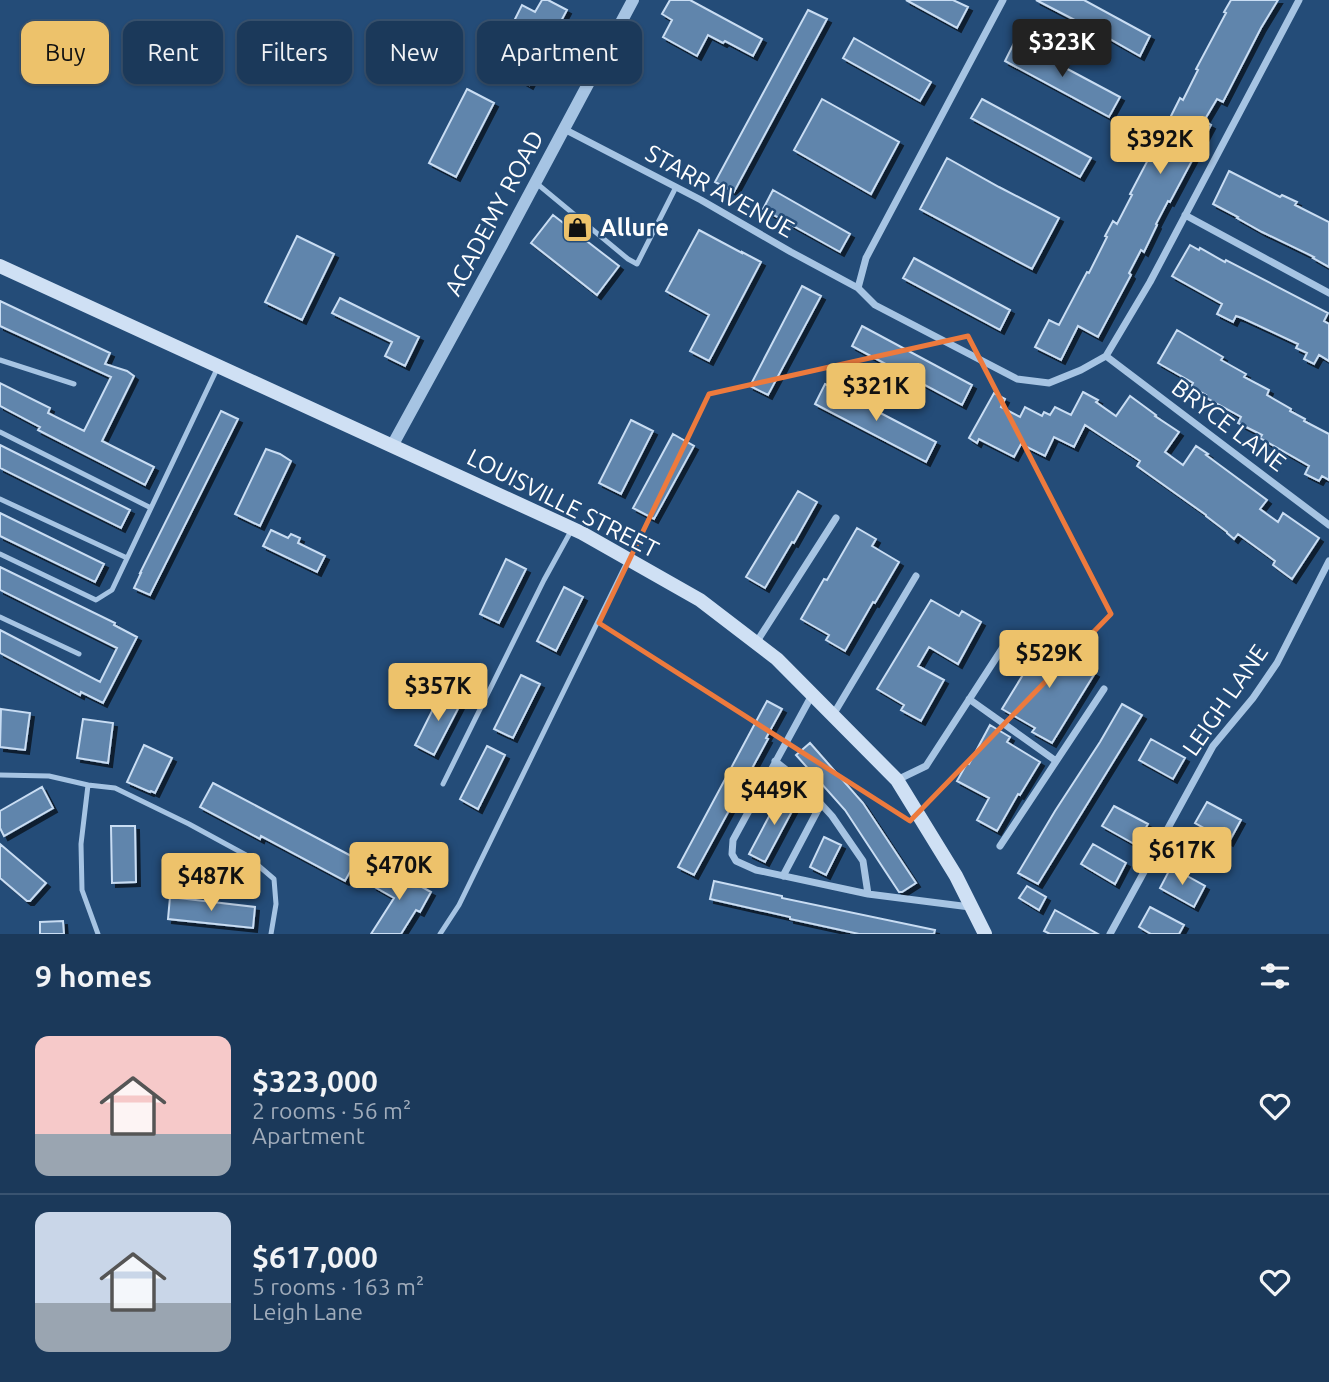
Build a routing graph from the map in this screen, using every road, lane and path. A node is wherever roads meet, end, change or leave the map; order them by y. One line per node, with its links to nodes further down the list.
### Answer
1 (633, 0): 4 (street, ACADEMY ROAD)
2 (1003, 0): 9 (street)
3 (1299, 0): 7 (street)
4 (563, 128): 5 (street, ACADEMY ROAD); 6 (street, STARR AVENUE)
5 (535, 182): 6 (lane); 16 (street, ACADEMY ROAD)
6 (676, 187): 9 (street, STARR AVENUE)
7 (1185, 215): 10 (street); 11 (street)
8 (0, 266): 13 (main road, LOUISVILLE STREET)
9 (858, 288): 11 (street, STARR AVENUE)
10 (1329, 293)
11 (1107, 356): 20 (street, BRYCE LANE)
12 (0, 360): 14 (lane)
13 (218, 366): 16 (main road, LOUISVILLE STREET); 18 (lane)
14 (74, 384)
15 (0, 432): 18 (lane)
16 (392, 446): 21 (main road, LOUISVILLE STREET)
17 (0, 499): 23 (lane)
18 (151, 508): 23 (lane)
19 (836, 518): 29 (street)
20 (1329, 525)
21 (573, 529): 24 (main road, LOUISVILLE STREET); 39 (lane)
22 (0, 554): 23 (lane)
23 (127, 558)
24 (628, 559): 29 (main road, LOUISVILLE STREET); 48 (lane)
25 (1329, 561): 50 (street, LEIGH LANE)
26 (916, 576): 34 (street)
27 (0, 617): 30 (lane)
28 (1009, 638): 33 (street)
29 (756, 643): 32 (main road, LOUISVILLE STREET)
30 (79, 654)
31 (1104, 689): 36 (street)
32 (812, 695): 34 (main road, LOUISVILLE STREET); 35 (street)
33 (970, 699): 36 (street); 38 (street)
34 (832, 715): 38 (main road, LOUISVILLE STREET)
35 (775, 761): 41 (street); 43 (street)
36 (1056, 761): 42 (street)
37 (0, 775): 40 (lane)
38 (897, 780): 45 (main road, LOUISVILLE STREET)
39 (443, 784)
40 (88, 785): 46 (lane); 47 (lane)
41 (821, 804): 43 (street); 44 (street)
42 (1000, 846)
43 (783, 876): 44 (street)
44 (868, 894): 45 (street)
45 (972, 907): 49 (main road, LOUISVILLE STREET)
46 (98, 934)
47 (271, 934)
48 (440, 934)
49 (985, 934)
50 (1110, 934)

